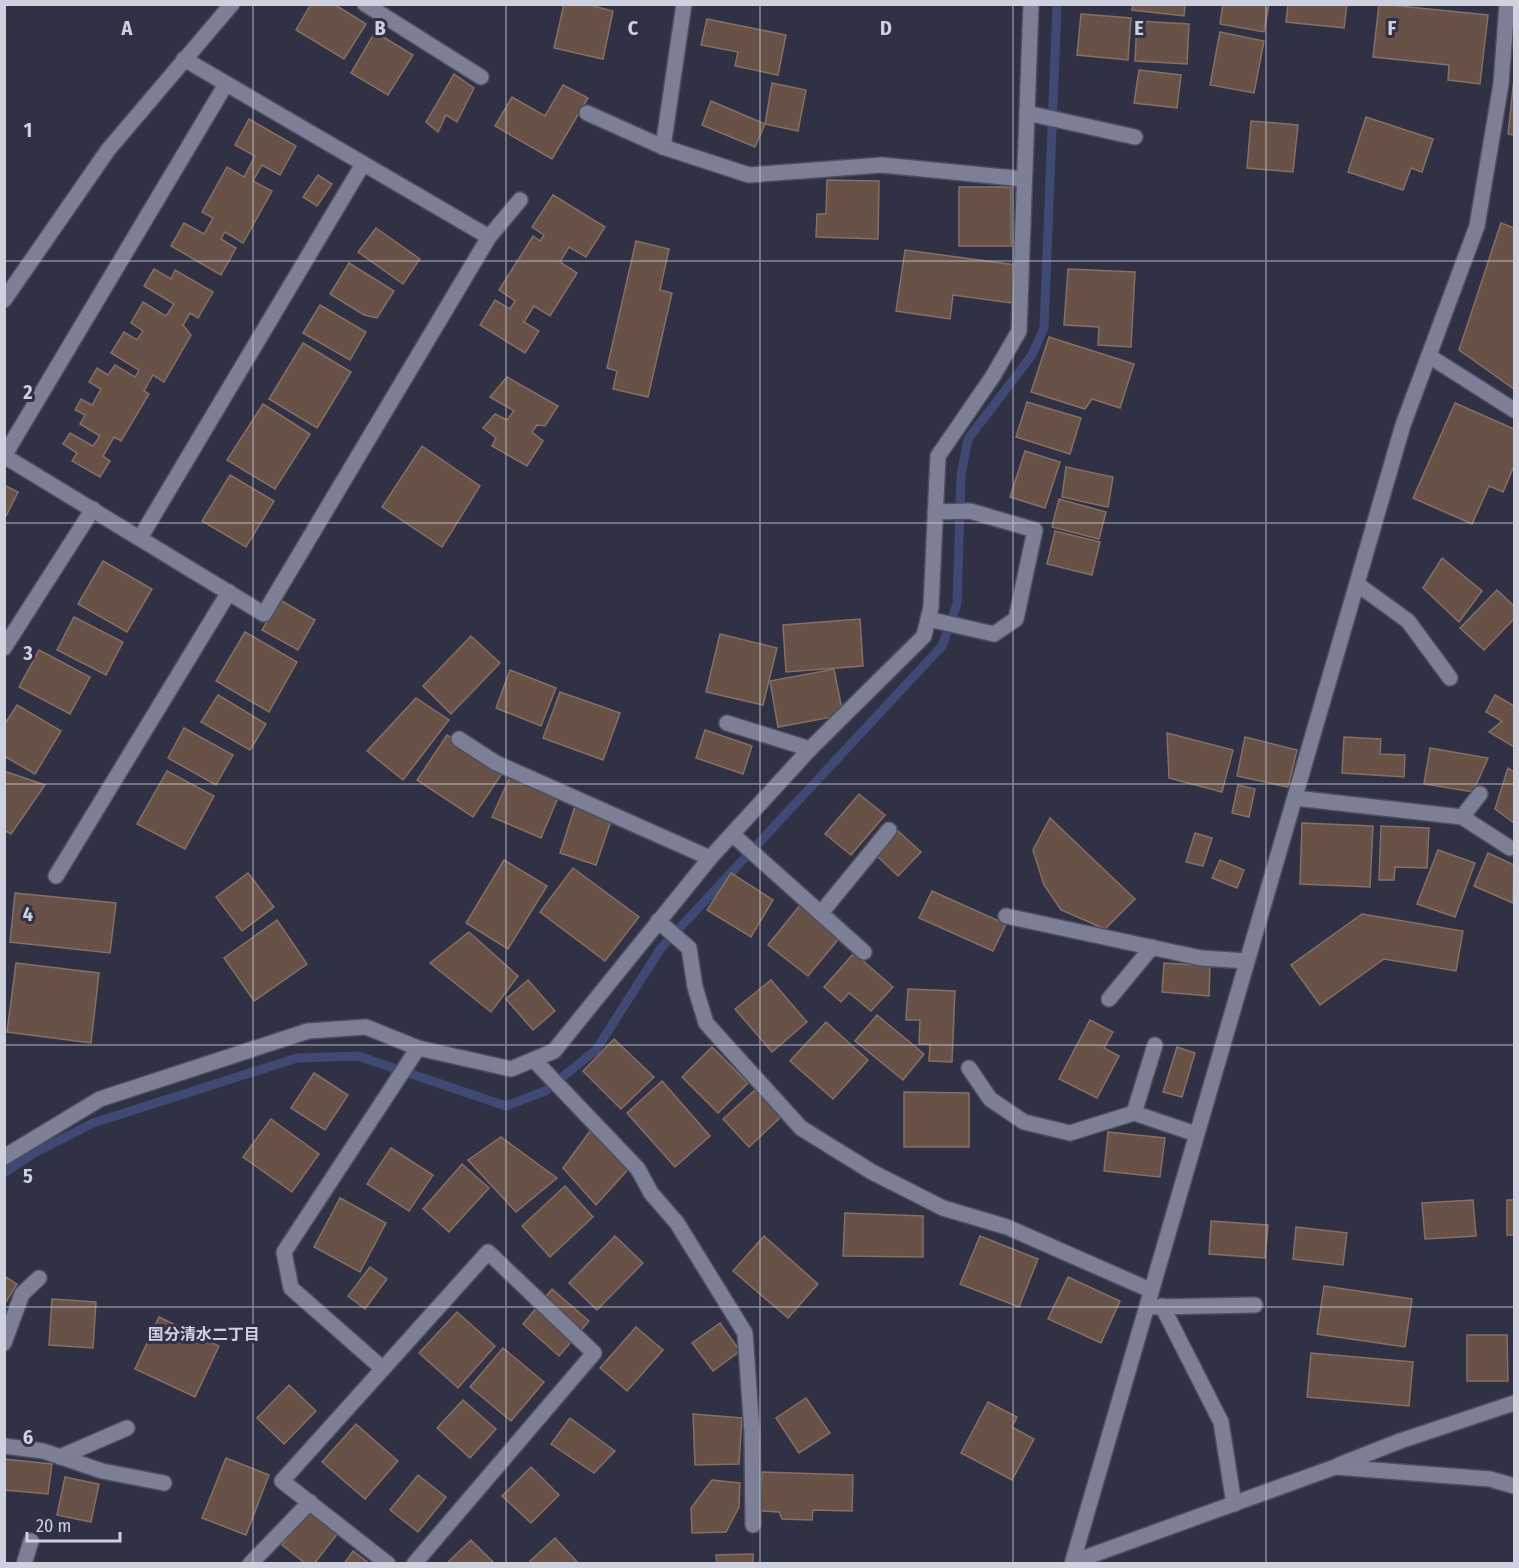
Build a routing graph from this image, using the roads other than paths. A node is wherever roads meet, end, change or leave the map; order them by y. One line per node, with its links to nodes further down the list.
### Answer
1 (232, 4): 6 (street)
2 (365, 4): 7 (street)
3 (684, 4): 12 (street)
4 (1031, 4): 10 (street)
5 (1507, 4): 18 (street)
6 (184, 59): 8 (street); 17 (street)
7 (481, 77)
8 (226, 84): 13 (street); 20 (street)
9 (587, 113): 12 (street)
10 (1030, 114): 11 (street); 14 (street)
11 (1135, 137)
12 (663, 147): 14 (street)
13 (363, 164): 16 (street); 23 (street)
14 (1024, 179): 22 (street)
15 (520, 200): 16 (street)
16 (489, 237): 25 (street)
17 (4, 300)
18 (1429, 356): 19 (street); 24 (street)
19 (1515, 410)
20 (4, 456): 21 (street)
21 (93, 509): 23 (street); 27 (street)
22 (938, 512): 26 (street); 26 (street)
23 (140, 538): 25 (street)
24 (1357, 585): 28 (street); 33 (street)
25 (230, 592): 39 (street)
26 (929, 619): 31 (street)
27 (4, 648)
28 (1450, 678)
29 (727, 723): 31 (street)
30 (459, 739): 38 (street)
31 (810, 749): 36 (street)
32 (1480, 794): 34 (street)
33 (1294, 798): 34 (street); 45 (street)
34 (1462, 817): 37 (street)
35 (889, 830): 40 (street)
36 (734, 836): 38 (street); 40 (street)
37 (1510, 848)
38 (710, 858): 42 (street)
39 (56, 876)
40 (821, 913): 44 (street)
41 (1006, 916): 43 (street)
42 (659, 922): 49 (street); 55 (street)
43 (1152, 947): 45 (street); 46 (street)
44 (864, 952)
45 (1247, 961): 52 (street)
46 (1109, 999)
47 (1155, 1045): 51 (street)
48 (418, 1047): 49 (street); 53 (street); 60 (street)
49 (537, 1063): 70 (street)
50 (969, 1068): 51 (street)
51 (1134, 1113): 52 (street)
52 (1196, 1134): 55 (street)
53 (4, 1157)
54 (39, 1278): 59 (street)
55 (1150, 1290): 58 (street)
56 (1255, 1305): 57 (street)
57 (1162, 1306): 58 (street); 69 (street)
58 (1145, 1307): 76 (street)
59 (4, 1343)
60 (382, 1368): 68 (street); 75 (street)
61 (1515, 1403): 65 (street)
62 (127, 1428): 64 (street)
63 (4, 1446): 64 (street)
64 (60, 1456): 66 (street)
65 (1335, 1467): 67 (street); 69 (street)
66 (164, 1483)
67 (1515, 1486)
68 (310, 1502): 73 (street); 74 (street)
69 (1234, 1504): 76 (street)
70 (753, 1525)
71 (31, 1541): 72 (street)
72 (24, 1563)
73 (250, 1563)
74 (388, 1563)
75 (414, 1563)
76 (1073, 1563)

